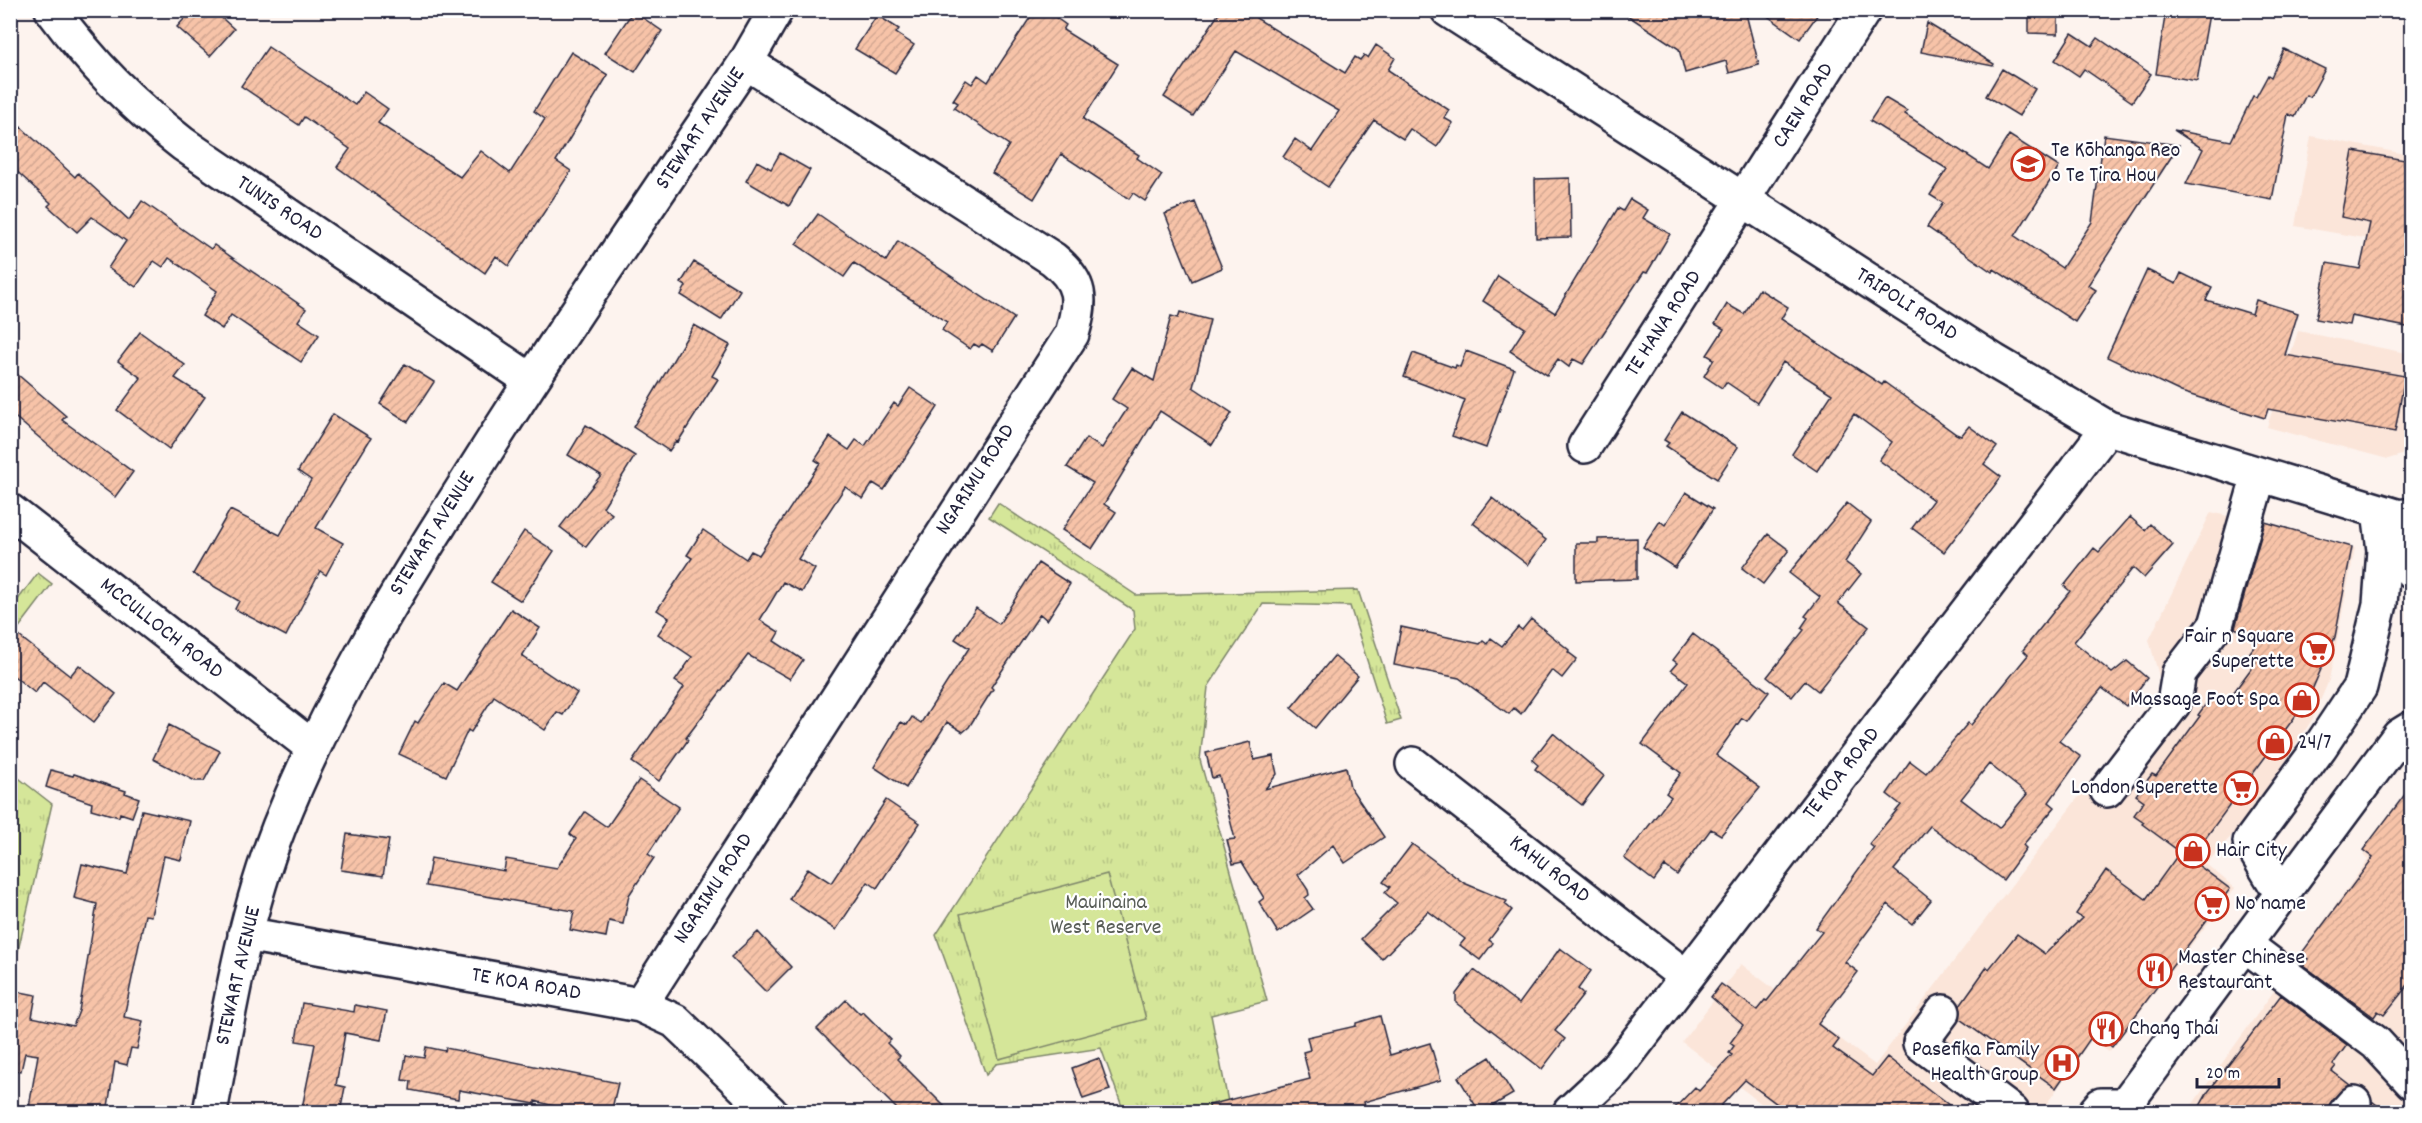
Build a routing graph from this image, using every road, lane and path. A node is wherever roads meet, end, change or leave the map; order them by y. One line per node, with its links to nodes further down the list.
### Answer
1 (52, 10): 7 (street, TUNIS ROAD)
2 (776, 10): 5 (street, STEWART AVENUE)
3 (1448, 10): 6 (street, TRIPOLI ROAD)
4 (1864, 10): 6 (street, CAEN ROAD)
5 (746, 62): 7 (street, STEWART AVENUE); 24 (street, NGARIMU ROAD)
6 (1743, 201): 8 (street, TRIPOLI ROAD); 9 (street, TE HANA ROAD)
7 (530, 380): 15 (street, STEWART AVENUE)
8 (2108, 428): 10 (street, TRIPOLI ROAD); 23 (street, TE KOA ROAD)
9 (1585, 446)
10 (2259, 475): 12 (street, TRIPOLI ROAD); 19 (street)
11 (10, 511): 15 (street, MCCULLOCH ROAD)
12 (2398, 512): 13 (street); 20 (street)
13 (2412, 572)
14 (2412, 728): 18 (street)
15 (312, 747): 21 (street, STEWART AVENUE)
16 (2412, 753): 18 (street)
17 (1413, 764): 23 (street, KAHU ROAD)
18 (2374, 770): 20 (street)
19 (2107, 790)
20 (2282, 895): 22 (street)
21 (245, 934): 24 (street, TE KOA ROAD); 28 (street, STEWART AVENUE)
22 (2244, 944): 26 (street); 27 (street)
23 (1686, 977): 30 (street, TE KOA ROAD)
24 (640, 1005): 29 (street, TE KOA ROAD)
25 (1943, 1012): 31 (street)
26 (2412, 1082)
27 (2116, 1110)
28 (210, 1113)
29 (770, 1113)
30 (1570, 1113)
31 (2012, 1113)

